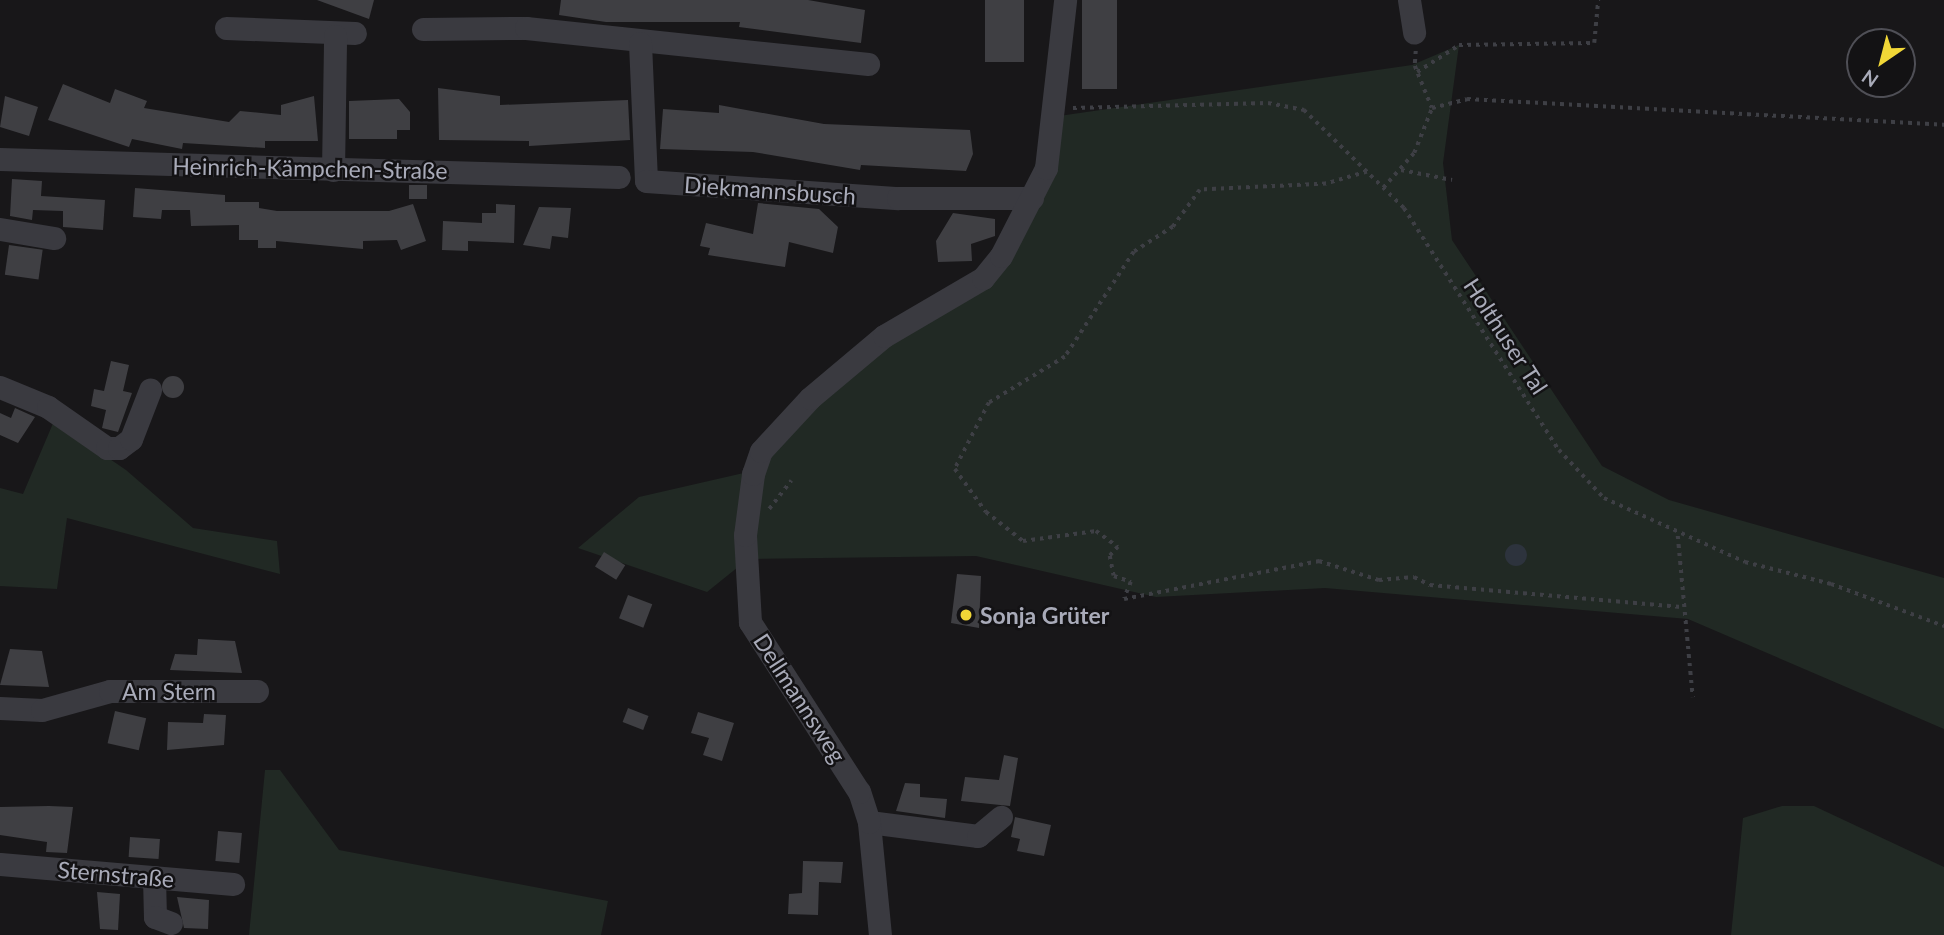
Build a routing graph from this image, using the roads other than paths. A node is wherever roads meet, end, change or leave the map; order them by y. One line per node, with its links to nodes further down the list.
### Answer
1 (1065, 0): 11 (street, Dellmannsweg)
2 (1409, 0): 5 (street)
3 (226, 28): 9 (street)
4 (423, 29): 6 (street)
5 (1414, 33)
6 (640, 43): 7 (street); 11 (street, Diekmannsbusch)
7 (868, 64)
8 (0, 159): 9 (street, Heinrich-Kämpchen-Straße)
9 (332, 170): 10 (street, Heinrich-Kämpchen-Straße)
10 (619, 177)
11 (1032, 198): 19 (street, Dellmannsweg)
12 (0, 229): 13 (street)
13 (54, 237)
14 (0, 387): 15 (street)
15 (150, 390)
16 (257, 691): 17 (street, Am Stern)
17 (0, 708)
18 (1001, 817): 19 (street)
19 (869, 822): 24 (street, Dellmannsweg)
20 (0, 864): 21 (street, Sternstraße)
21 (154, 877): 22 (street, Sternstraße); 23 (street)
22 (233, 884)
23 (171, 923)
24 (880, 935)

